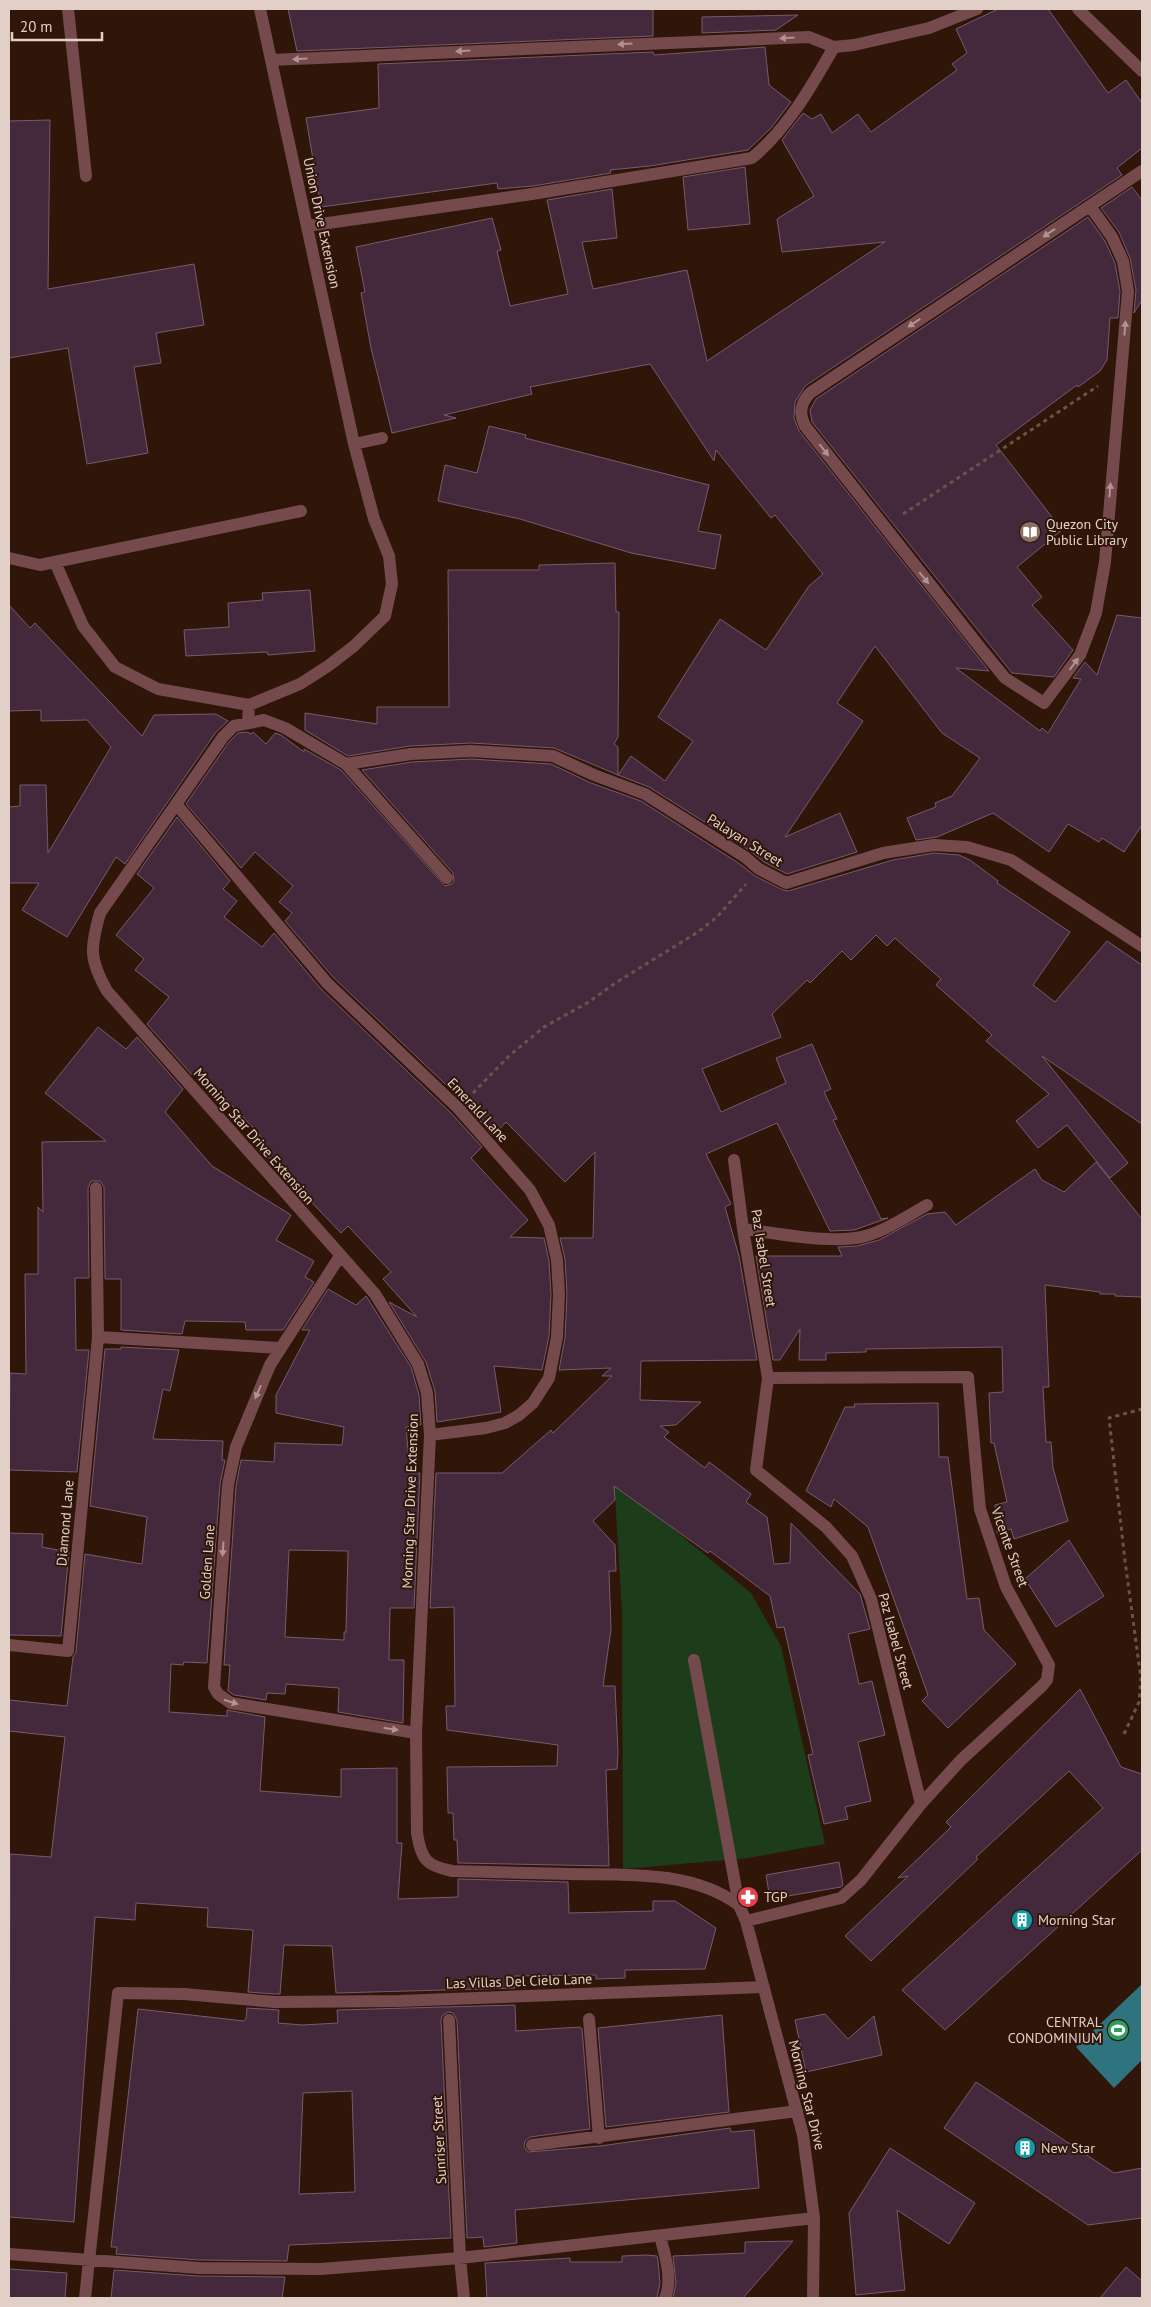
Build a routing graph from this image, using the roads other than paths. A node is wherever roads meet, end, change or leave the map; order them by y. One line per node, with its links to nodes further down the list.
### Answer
1 (68, 9): 9 (street)
2 (260, 9): 6 (street, Union Drive Extension)
3 (977, 9): 5 (street)
4 (1078, 9): 7 (street)
5 (834, 47): 6 (street, one-way to 6); 11 (street)
6 (271, 60): 11 (street, Union Drive Extension)
7 (1142, 70)
8 (1142, 171): 10 (street)
9 (86, 176)
10 (1090, 206): 10 (street, one-way to 10)
11 (307, 226): 13 (street, Union Drive Extension)
12 (382, 438): 13 (street)
13 (354, 444): 17 (street, Union Drive Extension)
14 (301, 511): 16 (street)
15 (9, 558): 16 (street)
16 (55, 562): 17 (street)
17 (249, 705): 18 (street)
18 (248, 722): 19 (street); 20 (street, Morning Star Drive Extension)
19 (346, 764): 21 (street); 22 (street, Palayan Street)
20 (176, 804): 27 (street, Morning Star Drive Extension); 31 (street, Emerald Lane)
21 (447, 878)
22 (1142, 946)
23 (734, 1160): 26 (street, Paz Isabel Street)
24 (96, 1188): 28 (street, Diamond Lane)
25 (927, 1205): 26 (street)
26 (743, 1229): 30 (street, Paz Isabel Street)
27 (340, 1256): 29 (street, Golden Lane); 31 (street, Morning Star Drive Extension)
28 (98, 1337): 29 (street); 32 (street, Diamond Lane)
29 (280, 1348): 34 (street, Golden Lane, one-way to 34)
30 (768, 1378): 35 (street, Paz Isabel Street); 35 (street, Vicente Street)
31 (430, 1435): 34 (street, Morning Star Drive Extension)
32 (9, 1645)
33 (694, 1660): 36 (street, Morning Star Drive)
34 (416, 1733): 36 (street, Morning Star Drive Extension)
35 (921, 1804): 37 (street)
36 (739, 1905): 37 (street, Morning Star Drive)
37 (746, 1921): 38 (street, Morning Star Drive)
38 (764, 1987): 41 (street, Morning Star Drive); 48 (street, Las Villas Del Cielo Lane)
39 (589, 2019): 42 (street)
40 (449, 2020): 47 (street, Sunriser Street)
41 (797, 2111): 42 (street); 44 (street, Morning Star Drive)
42 (599, 2138): 43 (street)
43 (532, 2145)
44 (814, 2218): 45 (street); 52 (street, Morning Star Drive)
45 (660, 2236): 47 (street); 51 (street)
46 (9, 2254): 48 (street)
47 (460, 2258): 48 (street); 50 (street, Sunriser Street)
48 (88, 2262): 49 (street)
49 (85, 2298)
50 (464, 2298)
51 (665, 2298)
52 (813, 2298)

